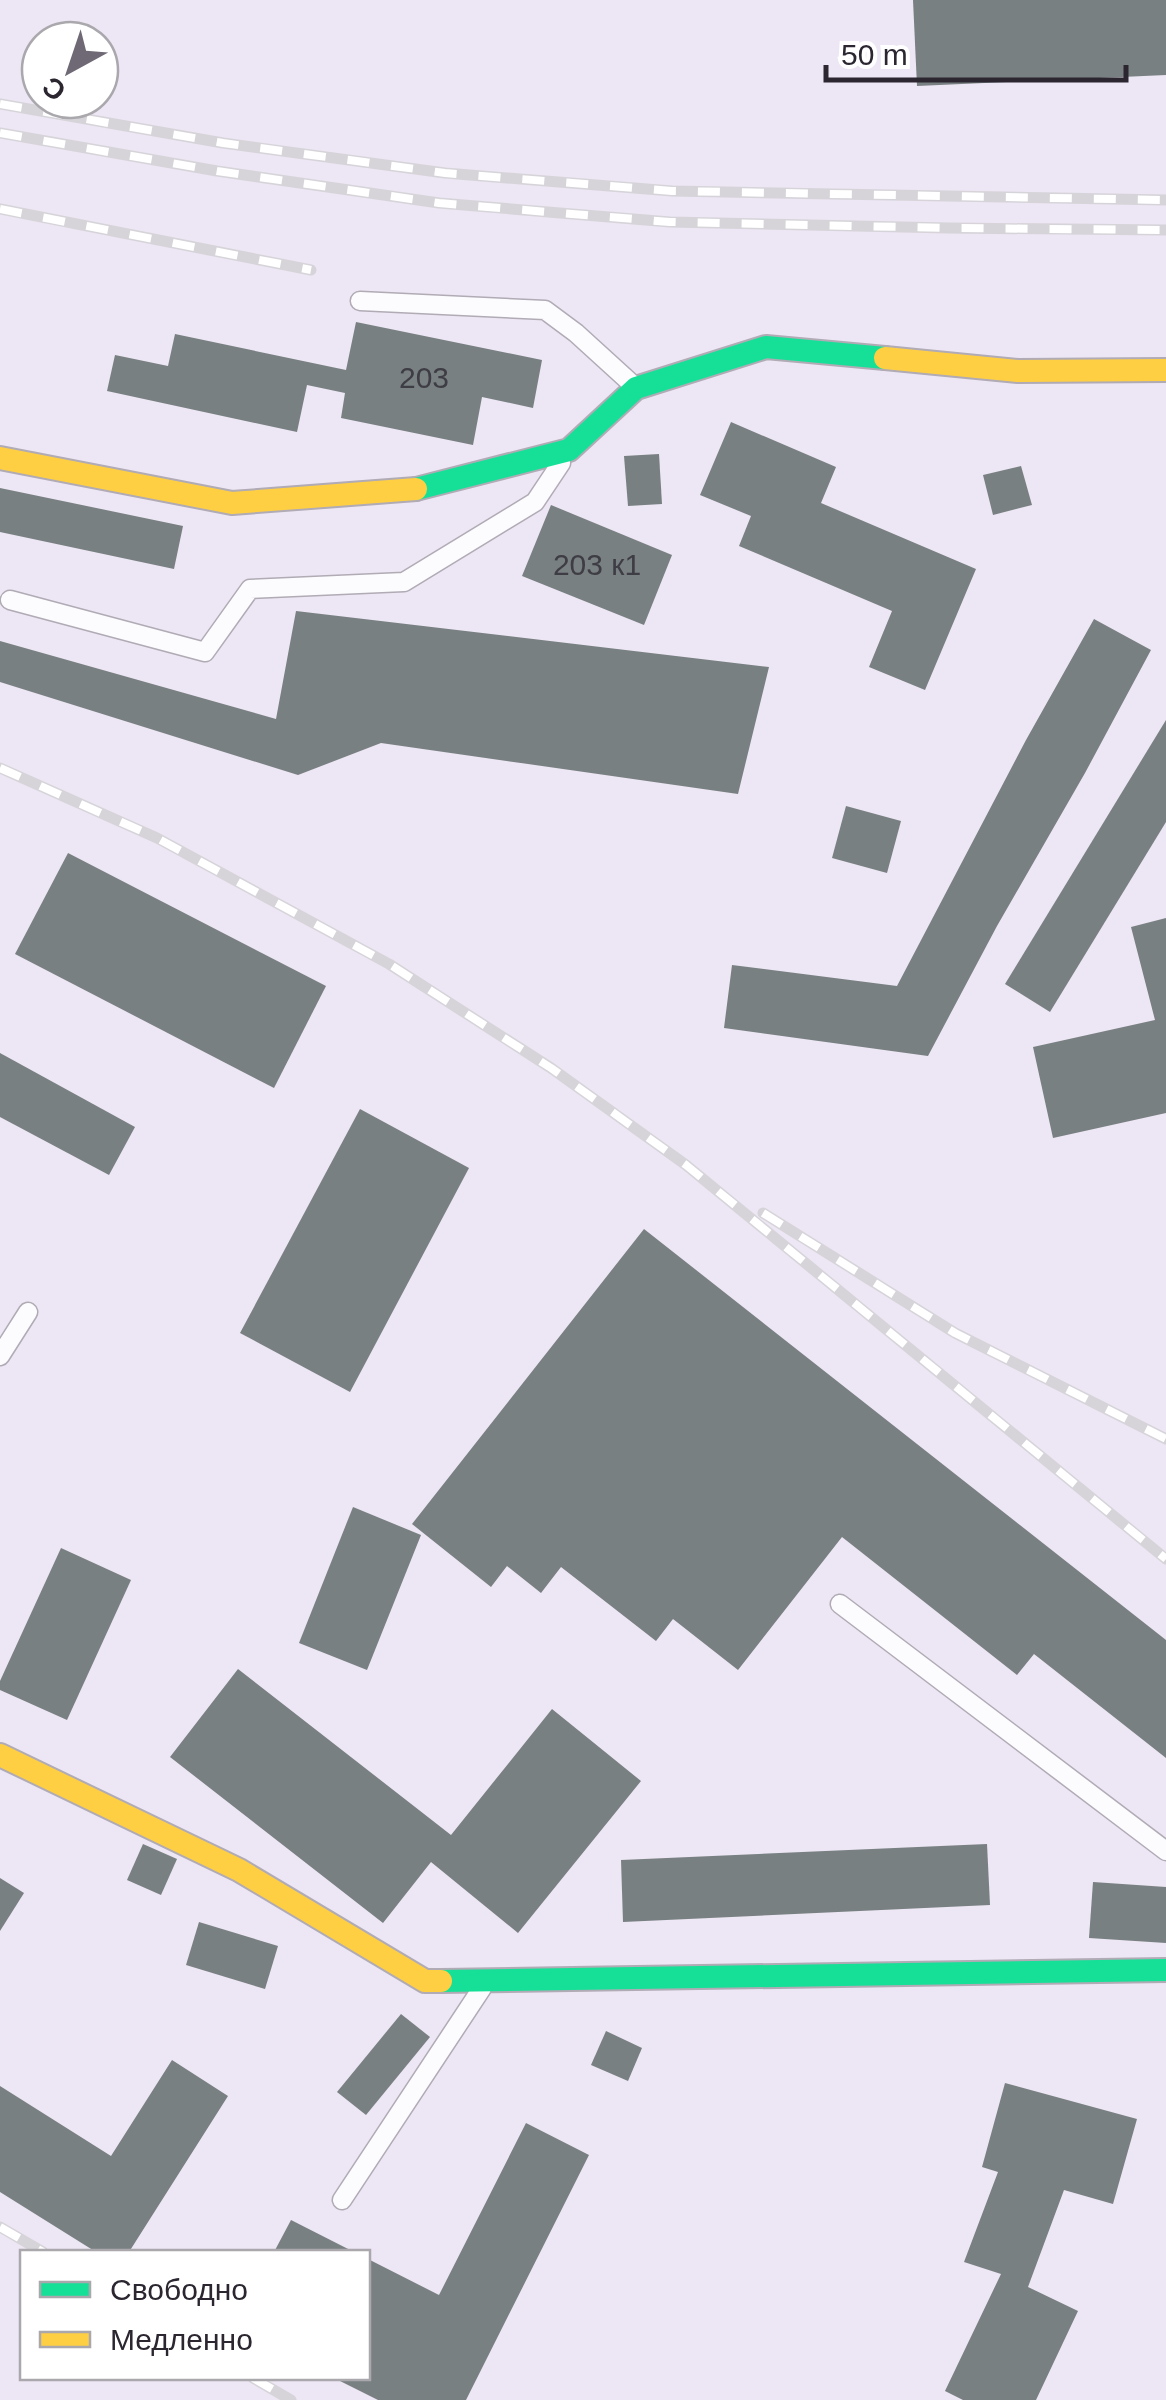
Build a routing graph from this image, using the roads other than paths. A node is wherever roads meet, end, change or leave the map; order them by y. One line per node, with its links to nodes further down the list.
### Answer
1 (360, 301): 3 (lane)
2 (1166, 370): 3 (street)
3 (636, 388): 4 (street)
4 (569, 450): 5 (street); 6 (lane)
5 (0, 458)
6 (10, 600)
7 (28, 1312): 8 (lane)
8 (0, 1356)
9 (840, 1604): 11 (lane)
10 (0, 1755): 13 (street)
11 (1166, 1850)
12 (1166, 1970): 13 (street)
13 (488, 1980): 14 (lane)
14 (342, 2200)

